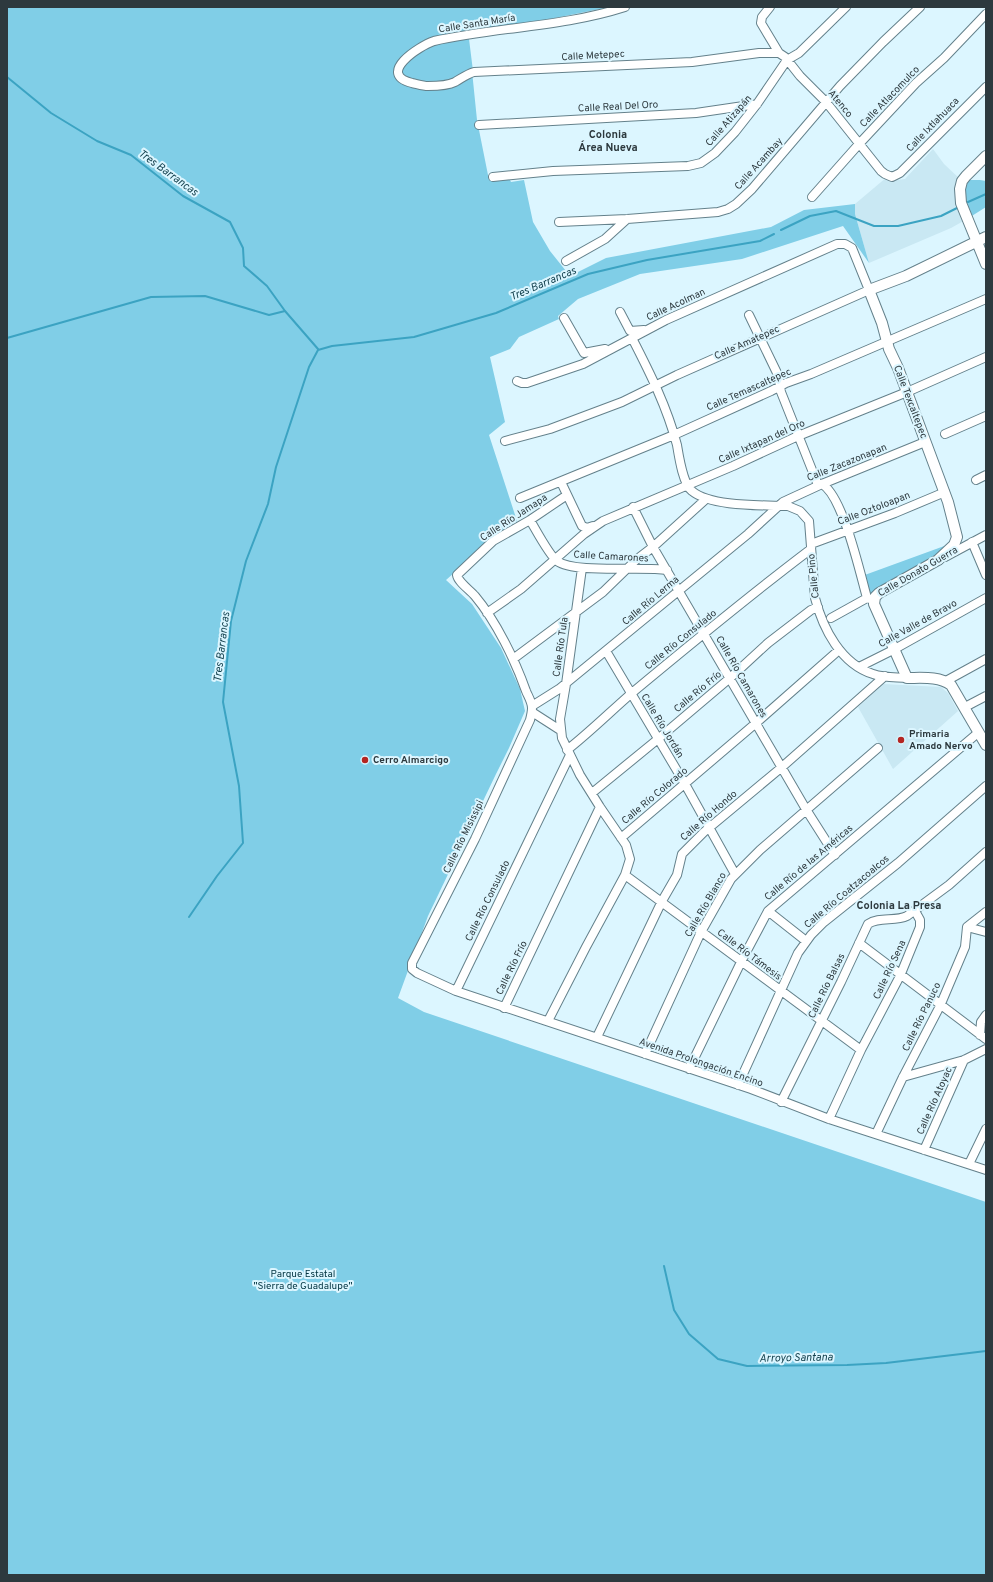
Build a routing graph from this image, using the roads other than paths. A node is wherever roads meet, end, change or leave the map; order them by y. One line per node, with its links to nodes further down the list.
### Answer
1 (625, 7): 8 (street, Calle Santa María)
2 (770, 7): 6 (street)
3 (846, 7): 7 (street, Calle Atizapán)
4 (920, 7): 10 (street, Calle Acambay)
5 (986, 14): 13 (street, Calle Atlacomulco)
6 (779, 53): 7 (street); 8 (street, Calle Metepec)
7 (787, 60): 10 (street, Atenco); 11 (street, Calle Atizapán)
8 (402, 78)
9 (986, 87): 16 (street, Calle Ixtlahuaca)
10 (826, 102): 13 (street, Atenco); 18 (street, Calle Acambay)
11 (757, 104): 12 (street, Calle Real Del Oro); 15 (street, Calle Atizapán)
12 (479, 125)
13 (859, 144): 16 (street, Atenco); 17 (street, Calle Atlacomulco)
14 (986, 156): 20 (street)
15 (493, 176)
16 (894, 176)
17 (812, 197)
18 (626, 219): 19 (street, Calle Acambay); 22 (street)
19 (559, 222)
20 (982, 239): 23 (street); 24 (street, Calle Amatepec)
21 (845, 244): 24 (street, Calle Texcaltepec); 29 (street, Calle Acolman)
22 (566, 261)
23 (986, 264)
24 (869, 290): 30 (street, Calle Amatepec); 32 (street, Calle Texcaltepec)
25 (986, 299): 32 (street, Calle Temascaltepec)
26 (620, 312): 29 (street)
27 (749, 315): 30 (street)
28 (564, 318): 33 (street)
29 (647, 330): 31 (street, Calle Acolman)
30 (761, 337): 36 (street, Calle Amatepec); 37 (street)
31 (632, 338): 33 (street, Calle Acolman); 36 (street)
32 (887, 342): 37 (street, Calle Temascaltepec); 38 (street, Calle Texcaltepec)
33 (610, 350): 35 (street, Calle Acolman)
34 (986, 357): 38 (street, Calle Ixtapan del Oro)
35 (517, 381)
36 (656, 385): 41 (street); 43 (street, Calle Amatepec)
37 (780, 387): 41 (street, Calle Temascaltepec); 42 (street)
38 (907, 392): 42 (street, Calle Ixtapan del Oro); 44 (street, Calle Texcaltepec)
39 (986, 416): 40 (street)
40 (945, 434)
41 (674, 435): 47 (street, Calle Temascaltepec); 49 (street)
42 (798, 436): 48 (street); 49 (street, Calle Ixtapan del Oro)
43 (505, 441)
44 (925, 442): 48 (street, Calle Zacazonapan); 50 (street, Calle Texcaltepec)
45 (986, 475): 46 (street)
46 (976, 480)
47 (561, 482): 51 (street); 52 (street, Calle Temascaltepec)
48 (820, 484): 54 (street, Calle Zacazonapan); 58 (street)
49 (687, 486): 53 (street, Calle Pino); 55 (street, Calle Ixtapan del Oro)
50 (944, 492): 58 (street, Calle Oztoloapan); 64 (street, Calle Texcaltepec)
51 (567, 495): 56 (street, Calle Río Jamapa); 57 (street)
52 (520, 498)
53 (706, 498): 54 (street, Calle Pino); 62 (street)
54 (778, 506): 61 (street, Calle Pino); 69 (street, Calle Río Lerma)
55 (633, 507): 57 (street, Calle Ixtapan del Oro); 62 (street, Calle Río Camarones)
56 (530, 520): 63 (street); 74 (street, Calle Río Jamapa)
57 (596, 525): 63 (street, Calle Ixtapan del Oro)
58 (848, 530): 61 (street, Calle Oztoloapan); 71 (street)
59 (986, 534): 60 (street, Calle Donato Guerra)
60 (972, 542): 64 (street, Calle Donato Guerra); 68 (street)
61 (811, 546): 72 (street, Calle Pino); 76 (street, Calle Río Consulado)
62 (653, 547): 66 (street); 67 (street, Calle Río Camarones)
63 (555, 559): 65 (street, Calle Camarones); 74 (street, Calle Ixtapan del Oro)
64 (938, 560): 71 (street, Calle Donato Guerra)
65 (582, 568): 66 (street, Calle Camarones); 73 (street, Calle Río Tula)
66 (628, 568): 67 (street, Calle Camarones); 73 (street)
67 (667, 570): 69 (street, Calle Río Camarones)
68 (986, 575)
69 (680, 590): 76 (street, Calle Río Camarones); 79 (street, Calle Río Lerma)
70 (986, 598): 78 (street, Calle Valle de Bravo)
71 (870, 599): 75 (street, Calle Donato Guerra); 78 (street)
72 (818, 607): 77 (street, Calle Pino); 84 (street, Calle Río Frío)
73 (576, 612): 80 (street); 87 (street, Calle Río Tula)
74 (487, 613): 80 (street)
75 (831, 618)
76 (704, 634): 84 (street, Calle Río Camarones); 88 (street, Calle Río Consulado)
77 (839, 650): 82 (street, Calle Pino); 92 (street, Calle Río Colorado)
78 (894, 650): 82 (street, Calle Valle de Bravo); 85 (street)
79 (606, 651): 87 (street, Calle Río Lerma); 88 (street, Calle Río Jordán)
80 (513, 659): 91 (street)
81 (986, 659): 86 (street)
82 (859, 667): 83 (street, Calle Pino)
83 (885, 676): 85 (street, Calle Pino); 99 (street, Calle Río Hondo)
84 (730, 678): 92 (street, Calle Río Camarones); 95 (street, Calle Río Frío)
85 (907, 678): 86 (street, Calle Pino)
86 (943, 680): 90 (street)
87 (566, 684): 91 (street, Calle Río Lerma); 93 (street, Calle Río Tula)
88 (631, 694): 95 (street, Calle Río Jordán); 98 (street, Calle Río Consulado)
89 (986, 696): 90 (street)
90 (965, 707): 94 (street)
91 (532, 709): 93 (street); 121 (street, Calle Río Misissipi)
92 (756, 723): 99 (street, Calle Río Camarones); 100 (street, Calle Río Colorado)
93 (560, 730): 98 (street)
94 (979, 732): 96 (street); 108 (street, Calle Río de las Américas)
95 (658, 739): 100 (street, Calle Río Jordán); 102 (street, Calle Río Frío)
96 (986, 745)
97 (878, 748): 104 (street, Calle Río Blanco)
98 (568, 752): 102 (street); 123 (street, Calle Río Consulado)
99 (782, 767): 104 (street, Calle Río Camarones); 105 (street, Calle Río Hondo)
100 (684, 784): 105 (street, Calle Río Jordán); 106 (street, Calle Río Colorado)
101 (986, 786): 118 (street, Calle Río Coatzacoalcos)
102 (592, 793): 103 (street)
103 (600, 808): 106 (street); 126 (street, Calle Río Frío)
104 (807, 811): 108 (street, Calle Río Camarones); 109 (street, Calle Río Blanco)
105 (709, 828): 109 (street, Calle Río Jordán); 111 (street, Calle Río Hondo)
106 (620, 838): 110 (street, Calle Río Colorado)
107 (986, 852): 113 (street)
108 (834, 854): 112 (street, Calle Río de las Américas)
109 (736, 874): 116 (street, Calle Río Blanco)
110 (625, 875): 111 (street, Calle Río Támesis); 129 (street, Calle Río Colorado)
111 (662, 902): 116 (street, Calle Río Támesis); 130 (street, Calle Río Hondo)
112 (768, 911): 118 (street); 120 (street, Calle Río de las Américas)
113 (915, 911): 119 (street, Calle Río Balsas); 122 (street, Calle Río Sena)
114 (986, 912): 115 (street)
115 (967, 927): 117 (street); 125 (street, Calle Río Panuco)
116 (701, 932): 120 (street, Calle Río Támesis); 134 (street, Calle Río Blanco)
117 (986, 932)
118 (806, 941): 124 (street, Calle Río Coatzacoalcos)
119 (859, 943): 122 (street); 128 (street, Calle Río Balsas)
120 (742, 960): 124 (street, Calle Río Támesis); 136 (street, Calle Río de las Américas)
121 (412, 969): 123 (street, Avenida Prolongación Encino)
122 (900, 976): 125 (street); 133 (street, Calle Río Sena)
123 (456, 991): 126 (street, Avenida Prolongación Encino)
124 (782, 991): 128 (street, Calle Río Támesis); 138 (street, Calle Río Coatzacoalcos)
125 (940, 1006): 131 (street); 137 (street, Calle Río Panuco)
126 (504, 1008): 129 (street, Avenida Prolongación Encino)
127 (986, 1015): 131 (street)
128 (821, 1020): 133 (street, Calle Río Támesis); 139 (street, Calle Río Balsas)
129 (548, 1021): 130 (street, Avenida Prolongación Encino)
130 (597, 1037): 134 (street, Avenida Prolongación Encino)
131 (983, 1037)
132 (986, 1049): 135 (street)
133 (861, 1050): 140 (street, Calle Río Sena)
134 (645, 1054): 136 (street, Avenida Prolongación Encino)
135 (964, 1060): 137 (street); 143 (street, Calle Río Atoyac)
136 (689, 1069): 138 (street, Avenida Prolongación Encino)
137 (903, 1077): 142 (street, Calle Río Panuco)
138 (738, 1085): 139 (street, Avenida Prolongación Encino)
139 (781, 1102): 140 (street, Avenida Prolongación Encino)
140 (829, 1119): 142 (street, Avenida Prolongación Encino)
141 (986, 1130): 144 (street)
142 (876, 1134): 143 (street, Avenida Prolongación Encino)
143 (924, 1150): 144 (street, Avenida Prolongación Encino)
144 (969, 1164): 145 (street, Avenida Prolongación Encino)
145 (986, 1170)

